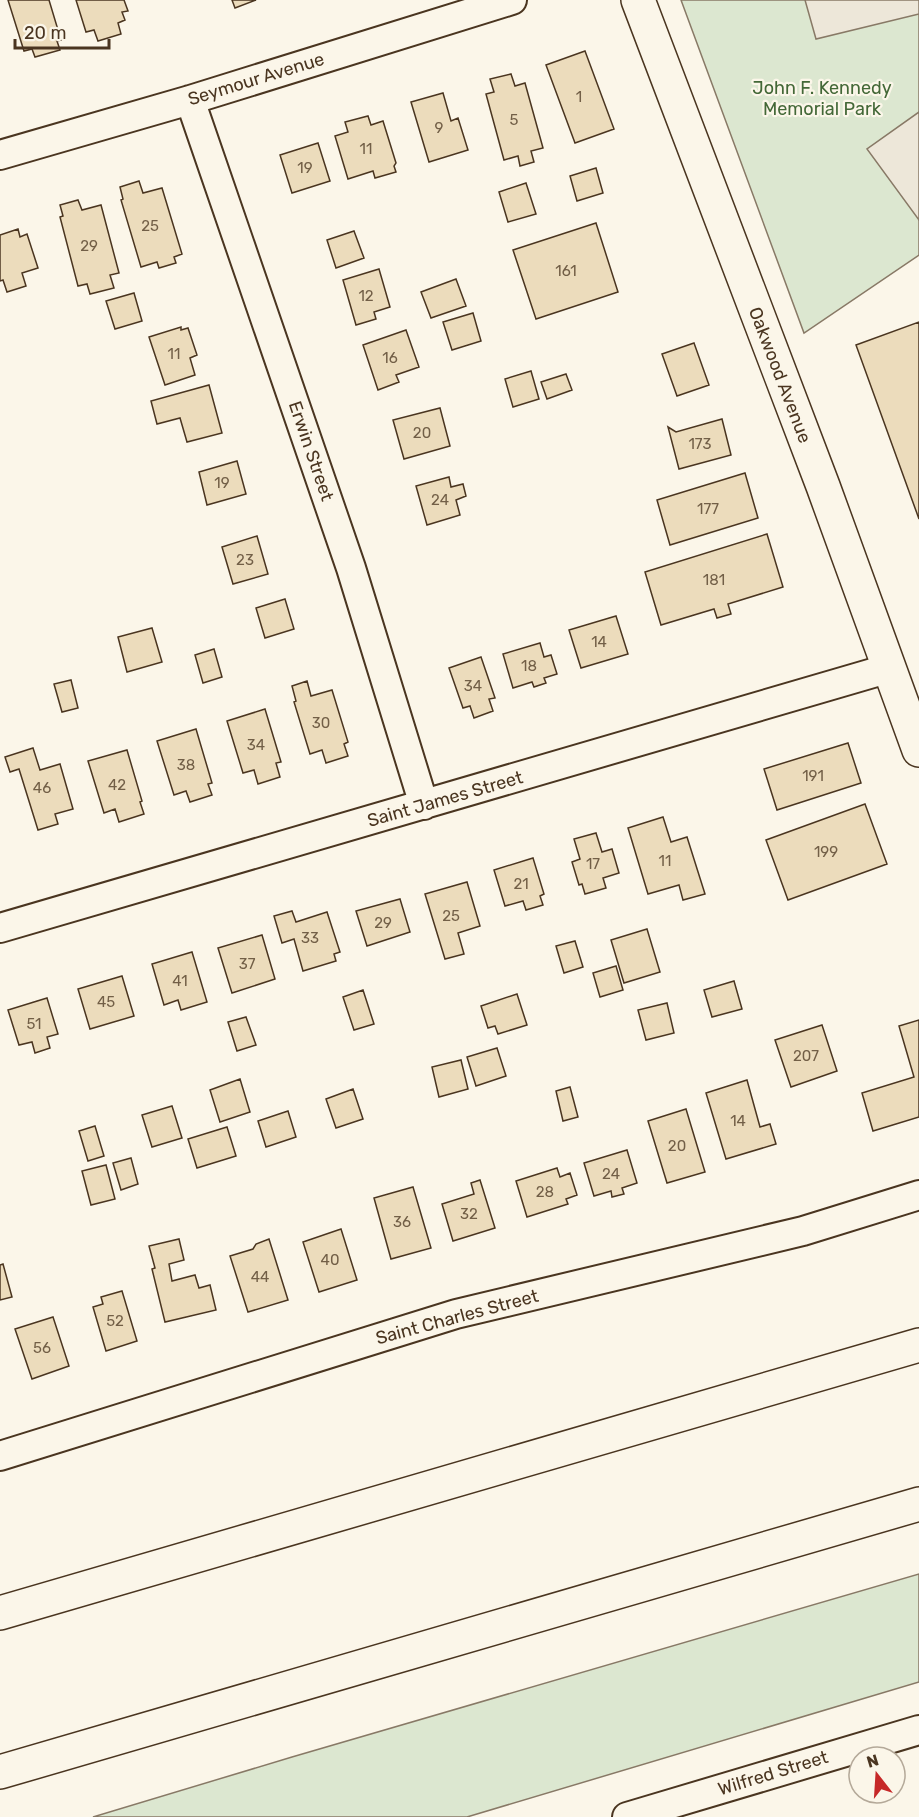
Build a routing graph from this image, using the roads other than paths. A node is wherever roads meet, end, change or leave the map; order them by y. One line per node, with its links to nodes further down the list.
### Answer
1 (512, 0): 3 (street, Seymour Avenue)
2 (638, 0): 5 (main road, Oakwood Avenue)
3 (190, 100): 4 (street, Seymour Avenue); 7 (street, Erwin Street)
4 (0, 155)
5 (890, 668): 6 (main road, Oakwood Avenue); 7 (street, Saint James Street)
6 (919, 750)
7 (424, 805): 8 (street, Saint James Street)
8 (0, 928)
9 (919, 1195): 11 (street, Saint Charles Street)
10 (919, 1345): 13 (main road)
11 (0, 1456)
12 (919, 1504): 15 (main road)
13 (0, 1613)
14 (919, 1730): 16 (street, Wilfred Street)
15 (0, 1772)
16 (627, 1817)

